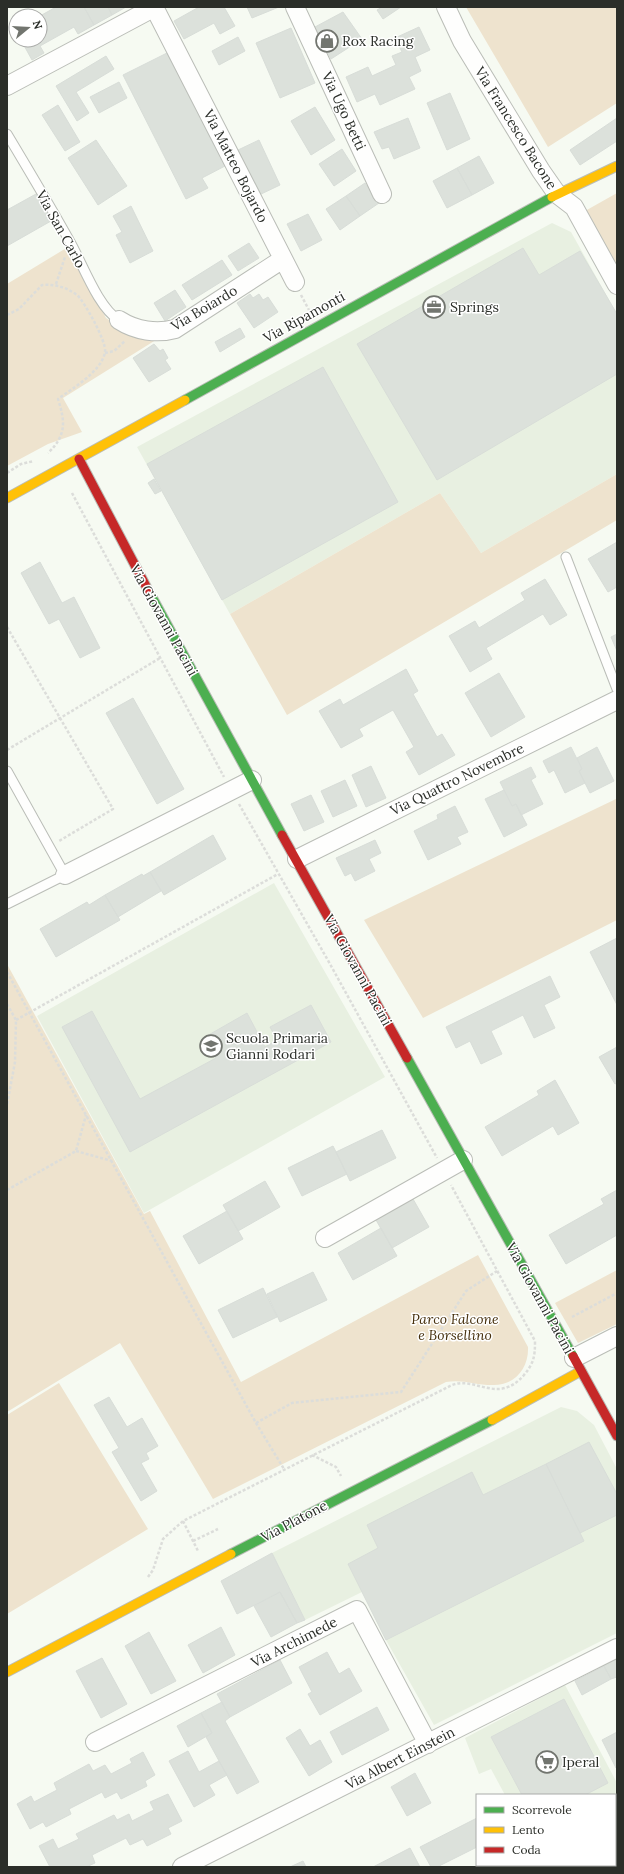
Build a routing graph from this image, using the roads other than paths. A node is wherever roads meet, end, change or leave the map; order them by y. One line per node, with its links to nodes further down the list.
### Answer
1 (155, 7): 4 (street); 9 (street, Via Matteo Bojardo)
2 (295, 7): 7 (street, Via Ugo Betti)
3 (446, 7): 8 (street, Via Francesco Bacone)
4 (7, 86)
5 (7, 134): 12 (lane, Via San Carlo)
6 (617, 166): 8 (street, Via Ripamonti)
7 (382, 194)
8 (557, 194): 11 (street, Via Francesco Bacone); 13 (street, Via Ripamonti)
9 (283, 259): 10 (street, Via Matteo Bojardo); 12 (street, Via Boiardo)
10 (295, 282)
11 (617, 285)
12 (119, 320)
13 (79, 459): 14 (street, Via Ripamonti); 18 (street, Via Giovanni Pacini)
14 (7, 498)
15 (566, 557): 16 (lane)
16 (616, 700): 19 (street, Via Quattro Novembre)
17 (7, 771): 20 (lane)
18 (252, 780): 19 (street, Via Giovanni Pacini); 20 (street)
19 (297, 858): 22 (street, Via Giovanni Pacini)
20 (65, 875): 21 (lane)
21 (7, 904)
22 (463, 1160): 23 (street); 25 (street, Via Giovanni Pacini)
23 (325, 1238)
24 (617, 1336): 25 (street, Via Platone)
25 (578, 1365): 26 (street, Via Giovanni Pacini); 28 (street, Via Platone)
26 (617, 1436)
27 (617, 1648): 30 (street, Via Albert Einstein)
28 (7, 1672)
29 (95, 1742): 30 (street, Via Archimede)
30 (428, 1744): 31 (street, Via Albert Einstein)
31 (182, 1867)

